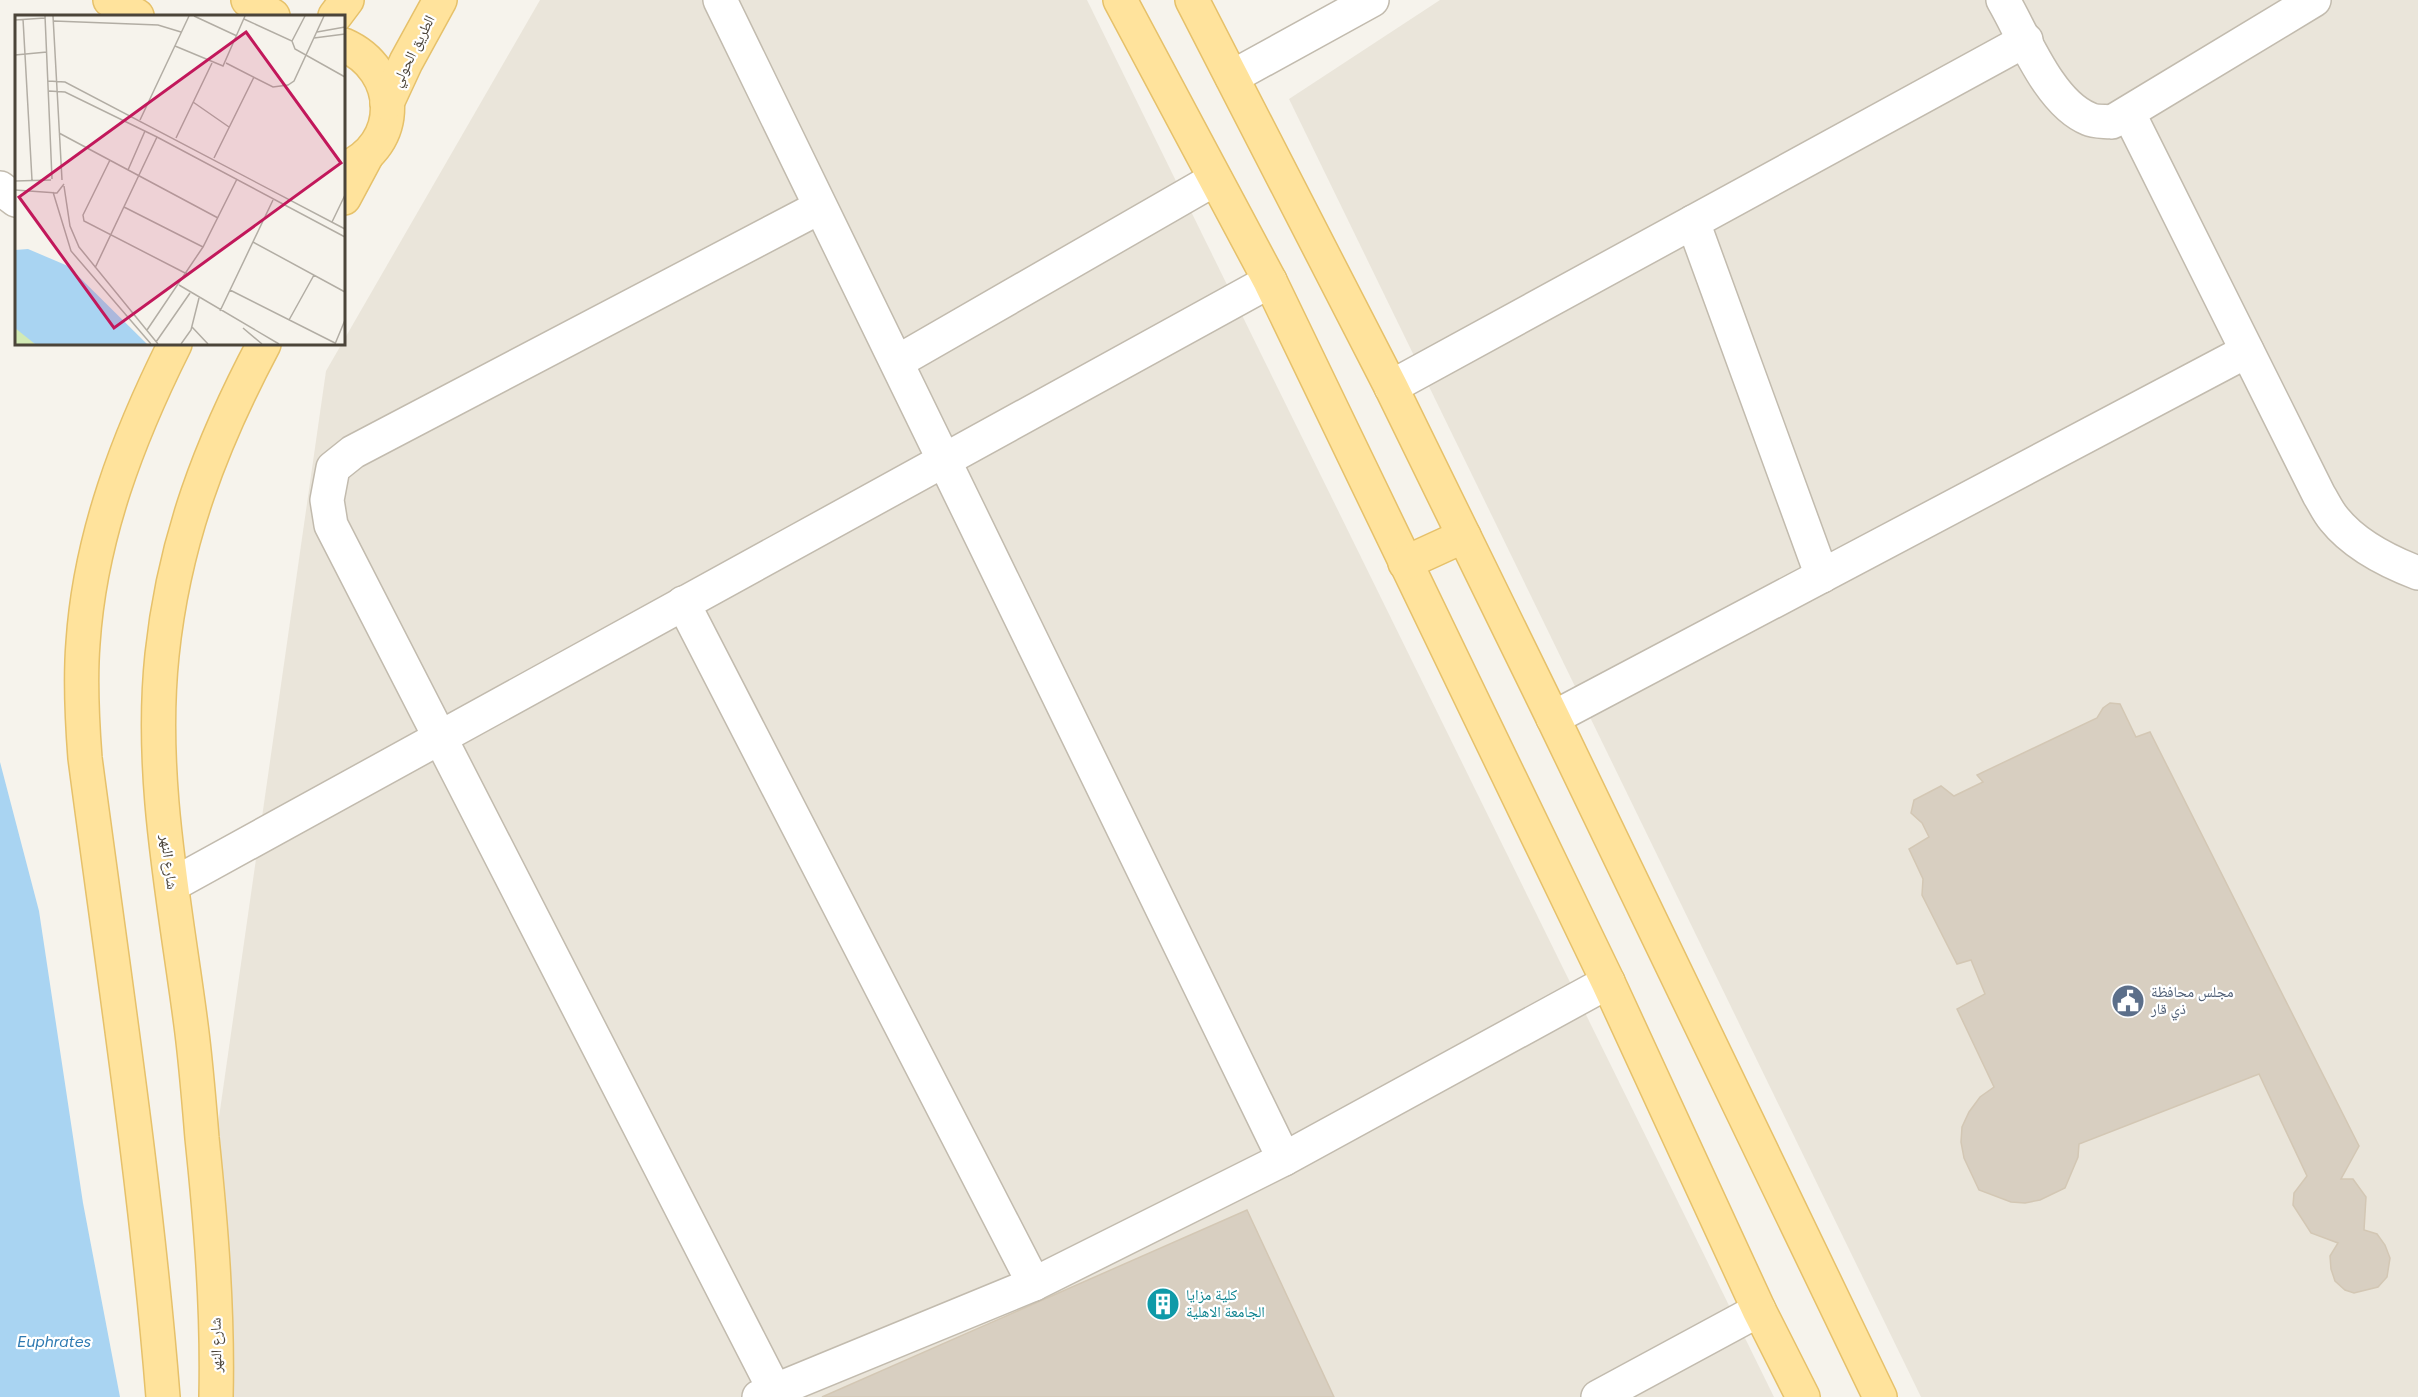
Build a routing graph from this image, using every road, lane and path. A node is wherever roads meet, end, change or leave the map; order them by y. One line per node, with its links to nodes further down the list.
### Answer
1 (110, 0): 11 (main road)
2 (248, 0): 12 (main road)
3 (347, 0): 13 (main road)
4 (440, 0): 17 (main road, الطريق الحولي)
5 (720, 0): 24 (street)
6 (1120, 0): 20 (main road)
7 (1192, 0): 16 (main road)
8 (1372, 0): 16 (street)
9 (2003, 0): 14 (street)
10 (2314, 0): 18 (street)
11 (135, 15)
12 (271, 15)
13 (336, 15)
14 (2026, 40): 18 (street); 25 (street)
15 (345, 46): 17 (main road)
16 (1232, 77): 31 (main road)
17 (387, 103): 19 (main road)
18 (2129, 114): 29 (street)
19 (355, 162): 22 (main road)
20 (1215, 179): 26 (main road); 30 (street)
21 (0, 188): 23 (street)
22 (345, 195)
23 (15, 199)
24 (820, 207): 30 (street); 39 (street)
25 (1693, 222): 31 (street); 36 (street)
26 (1270, 281): 32 (street); 34 (main road)
27 (175, 345): 46 (main road)
28 (263, 345): 40 (main road, شارع النهر)
29 (2247, 351): 35 (street); 36 (street)
30 (897, 362): 32 (street)
31 (1391, 387): 33 (main road)
32 (944, 459): 37 (street); 42 (street)
33 (1464, 536): 34 (main road); 38 (main road)
34 (1405, 563): 41 (main road)
35 (2418, 573)
36 (1822, 576): 38 (street)
37 (683, 603): 39 (street); 43 (street)
38 (1553, 718): 50 (main road)
39 (440, 737): 40 (street); 45 (street)
40 (172, 885): 47 (main road, شارع النهر)
41 (1608, 981): 42 (street); 44 (main road)
42 (1284, 1159): 43 (street)
43 (1034, 1284): 45 (street)
44 (1759, 1310): 48 (street); 49 (main road)
45 (767, 1394)
46 (163, 1397)
47 (216, 1397)
48 (1598, 1397)
49 (1803, 1397)
50 (1880, 1397)

